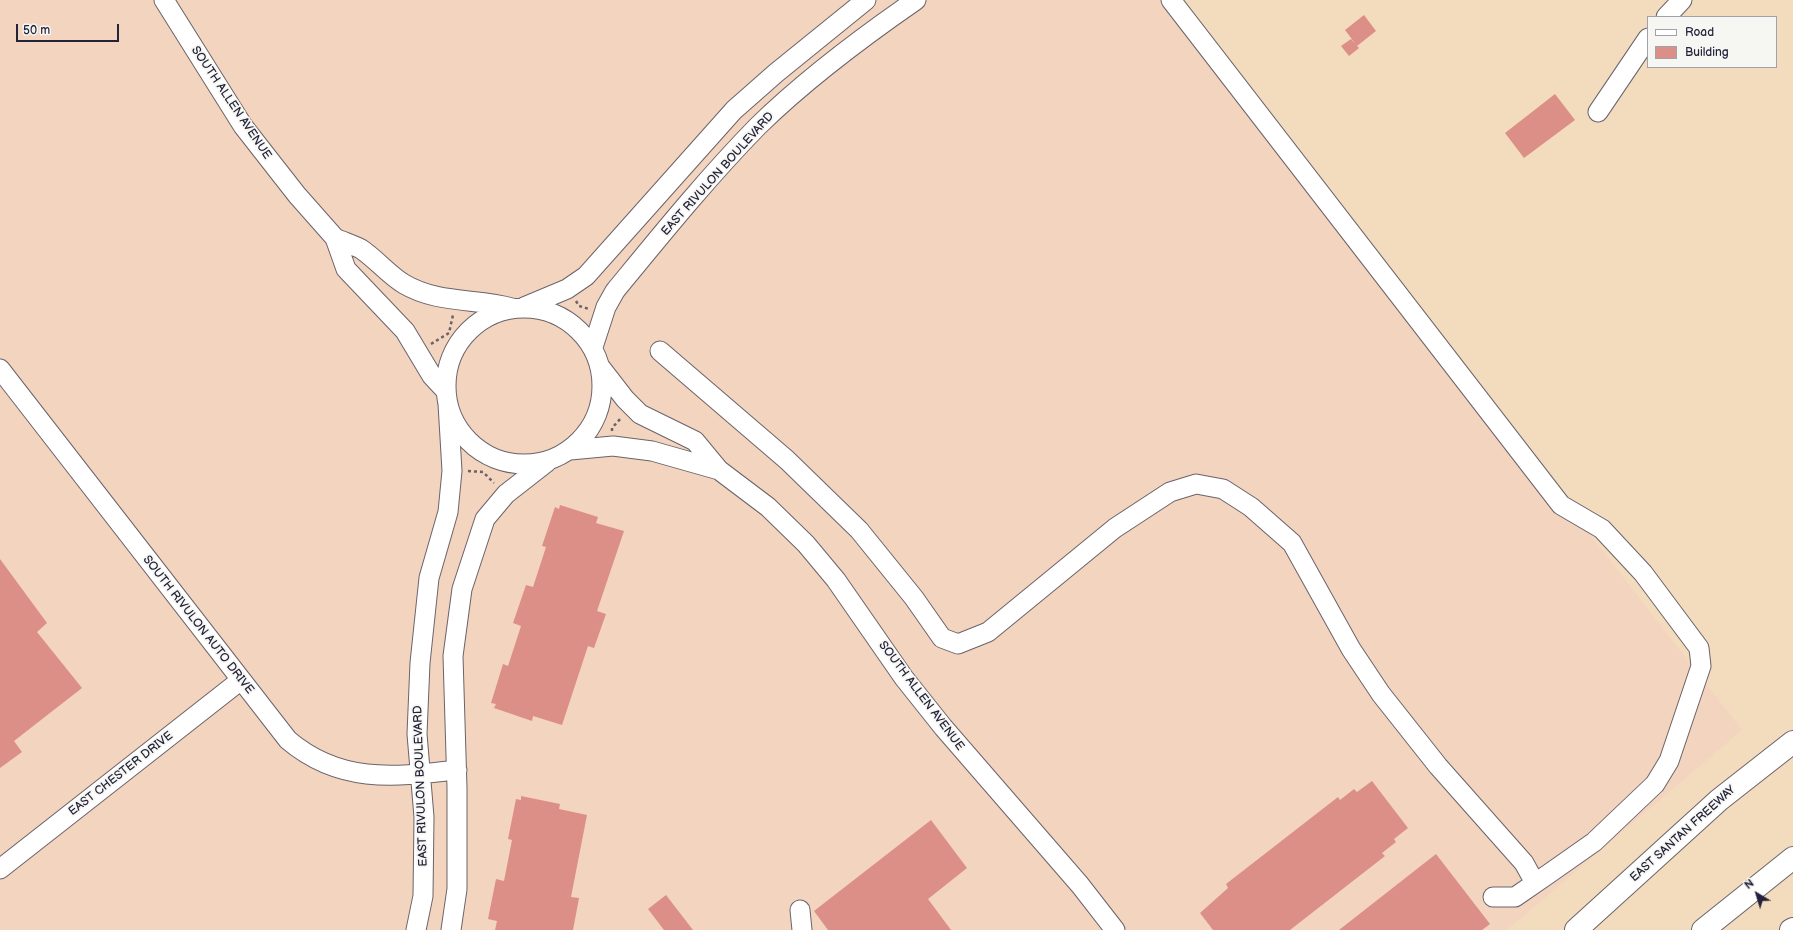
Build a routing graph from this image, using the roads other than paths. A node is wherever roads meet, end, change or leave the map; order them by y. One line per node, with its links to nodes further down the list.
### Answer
1 (164, 0): 11 (street, SOUTH ALLEN AVENUE)
2 (866, 0): 8 (street)
3 (916, 0): 9 (street, EAST RIVULON BOULEVARD)
4 (1171, 0): 27 (street)
5 (1682, 0): 6 (street)
6 (1667, 16)
7 (1647, 39): 10 (street)
8 (756, 91): 9 (street); 12 (street)
9 (774, 111): 13 (street, EAST RIVULON BOULEVARD)
10 (1598, 112)
11 (335, 238): 12 (street, SOUTH ALLEN AVENUE); 17 (street, SOUTH ALLEN AVENUE)
12 (517, 308): 13 (street); 17 (street, EAST RIVULON BOULEVARD)
13 (593, 347): 15 (street)
14 (660, 351): 27 (street)
15 (601, 368): 18 (street); 20 (street, SOUTH ALLEN AVENUE)
16 (0, 369): 21 (street, SOUTH RIVULON AUTO DRIVE)
17 (447, 398): 19 (street); 24 (street, EAST RIVULON BOULEVARD)
18 (570, 450): 19 (street); 20 (street, SOUTH ALLEN AVENUE)
19 (547, 462): 23 (street)
20 (719, 470): 33 (street, SOUTH ALLEN AVENUE)
21 (241, 680): 24 (street, SOUTH RIVULON AUTO DRIVE); 26 (street, EAST CHESTER DRIVE)
22 (1793, 742): 34 (main road, EAST SANTAN FREEWAY)
23 (457, 770): 24 (street, SOUTH RIVULON AUTO DRIVE); 31 (street)
24 (420, 774): 30 (street, EAST RIVULON BOULEVARD)
25 (1793, 858): 35 (main road)
26 (0, 868)
27 (1535, 883): 28 (street)
28 (1493, 897)
29 (800, 910): 32 (street)
30 (416, 930)
31 (451, 930)
32 (802, 930)
33 (1116, 930)
34 (1576, 930)
35 (1703, 930)

